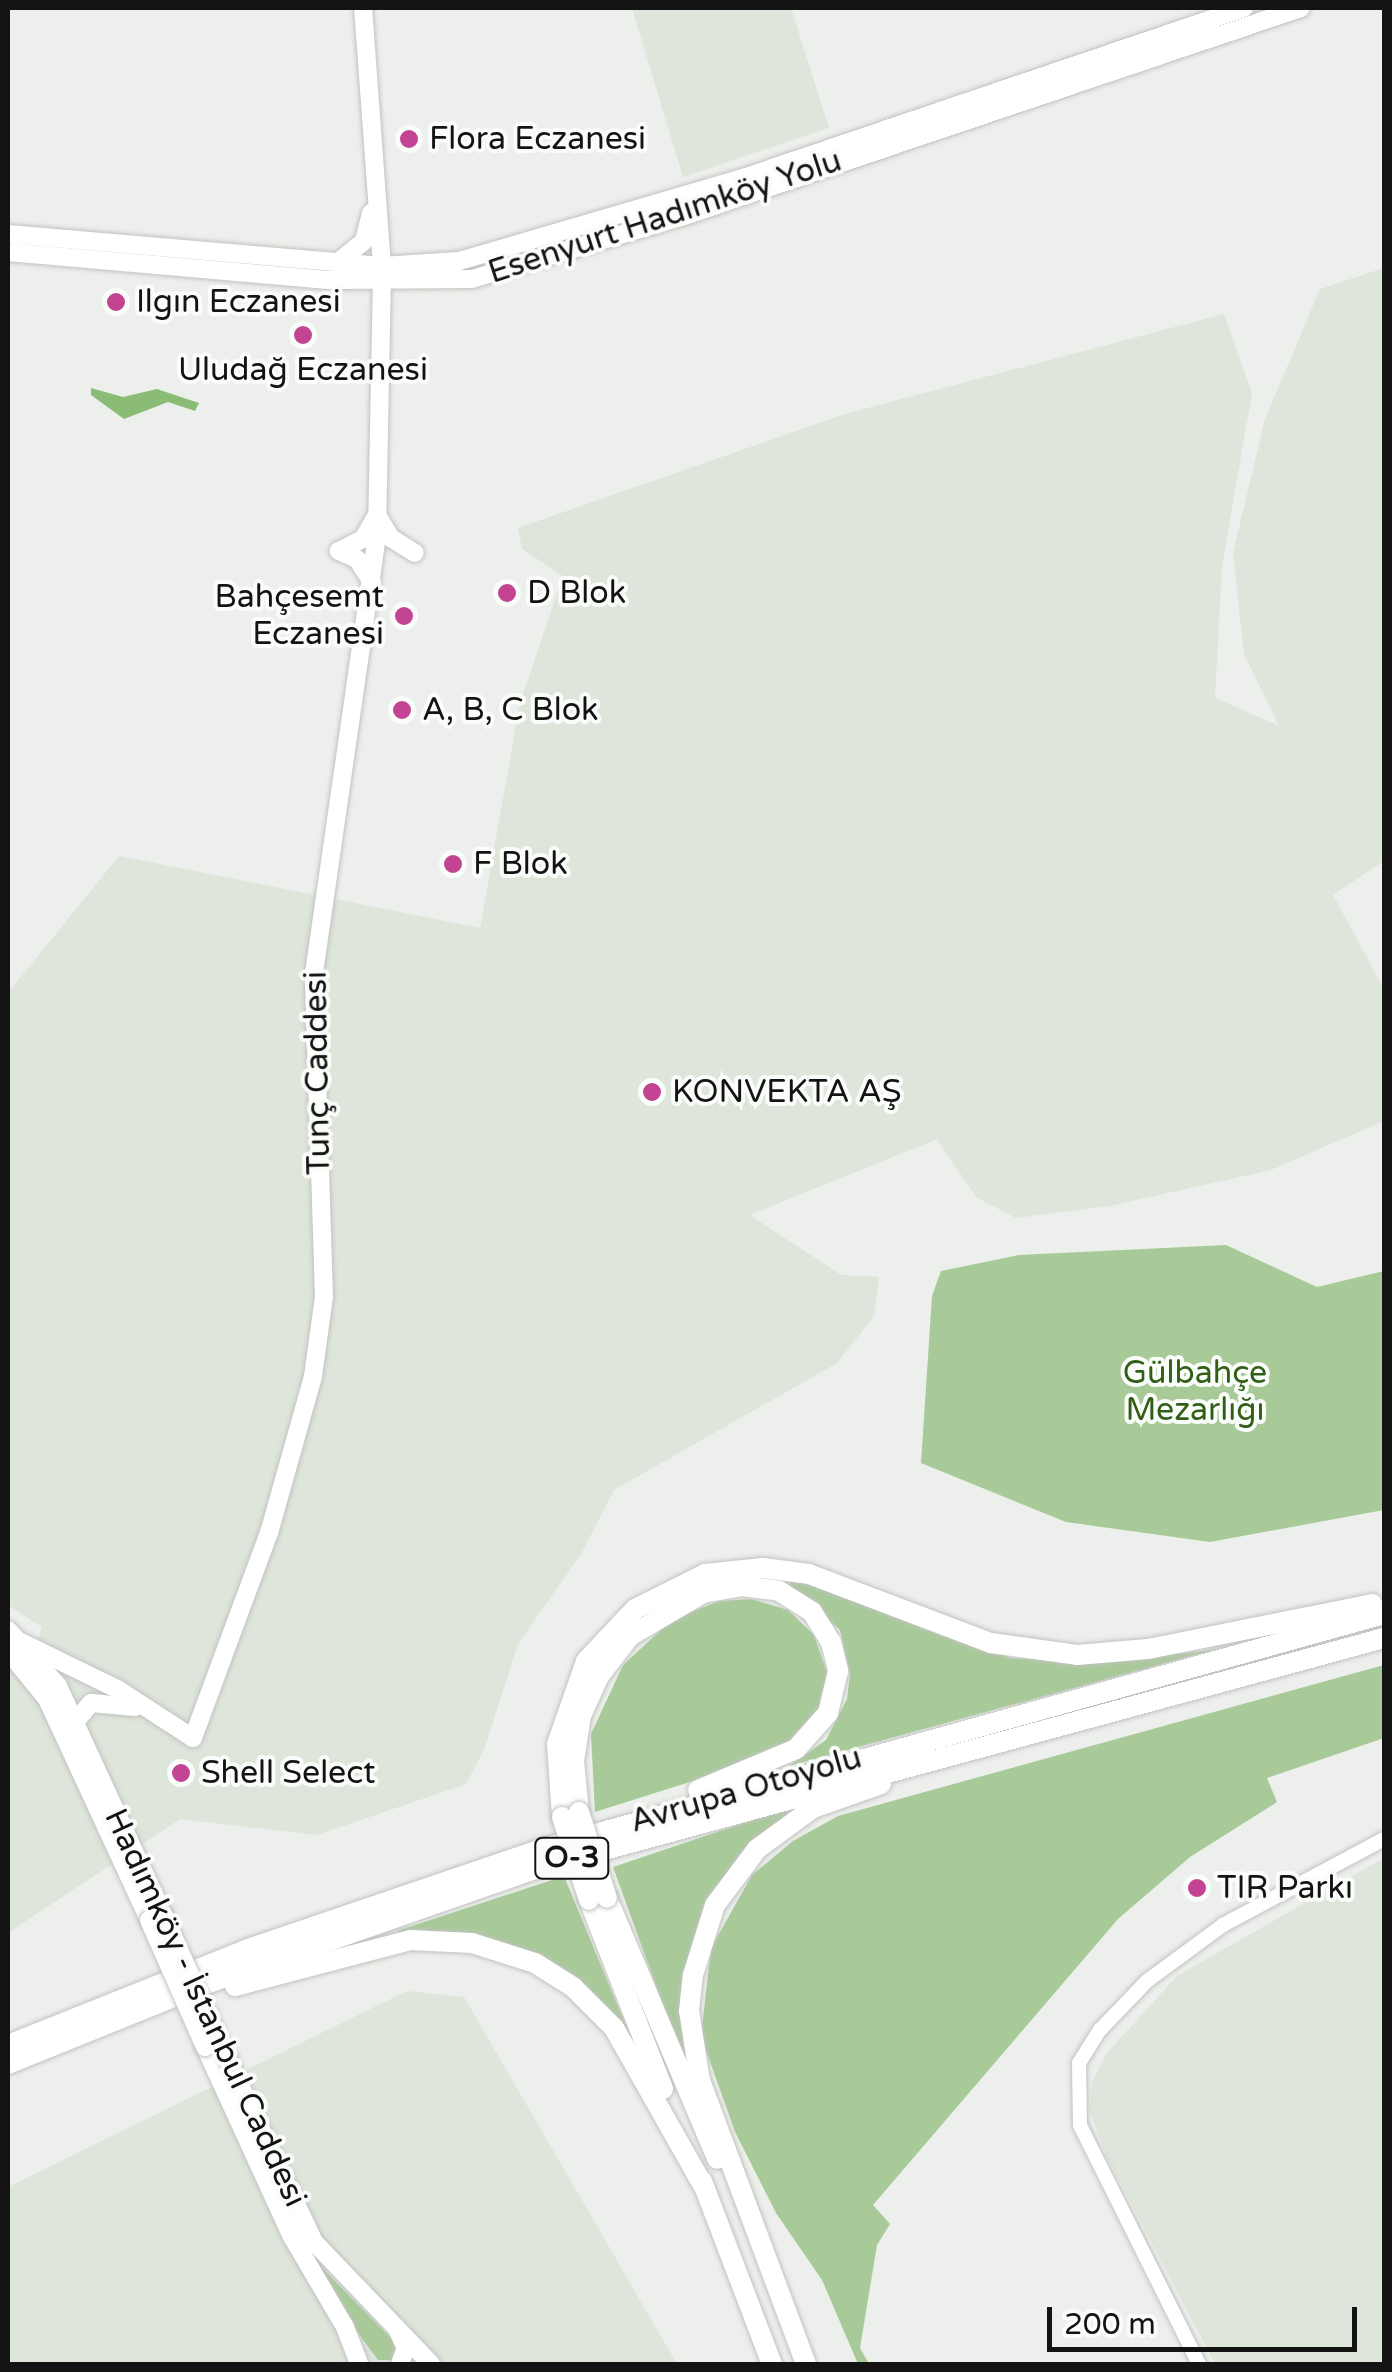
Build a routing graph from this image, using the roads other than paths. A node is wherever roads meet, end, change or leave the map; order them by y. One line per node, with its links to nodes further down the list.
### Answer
1 (363, 8): 4 (main road)
2 (1244, 8): 9 (main road, Esenyurt Hadımköy Yolu)
3 (1301, 8): 9 (main road, Esenyurt Hadımköy Yolu)
4 (374, 190): 6 (main road); 8 (main road)
5 (8, 234): 8 (main road, Esenyurt Hadımköy Yolu)
6 (380, 243): 9 (main road); 10 (main road, Tunç Caddesi)
7 (8, 252): 8 (main road, Esenyurt Hadımköy Yolu)
8 (334, 272): 10 (main road, Esenyurt Hadımköy Yolu); 11 (main road)
9 (419, 274): 10 (main road, Esenyurt Hadımköy Yolu); 11 (main road)
10 (380, 276): 11 (main road, Tunç Caddesi)
11 (378, 307): 12 (main road, Tunç Caddesi)
12 (378, 515): 13 (main road); 14 (main road, Tunç Caddesi); 14 (main road)
13 (415, 554)
14 (372, 582): 19 (main road, Tunç Caddesi)
15 (1384, 1601): 22 (highway)
16 (1384, 1614): 23 (highway, Avrupa Otoyolu / O-3)
17 (1384, 1638): 21 (highway, Avrupa Otoyolu / O-3)
18 (12, 1641): 19 (main road); 20 (main road, Hadımköy - İstanbul Caddesi); 26 (main road, Hadımköy - İstanbul Caddesi)
19 (148, 1711): 20 (main road)
20 (75, 1722): 26 (main road, Hadımköy - İstanbul Caddesi)
21 (1040, 1732): 27 (highway, Avrupa Otoyolu / O-3); 31 (highway)
22 (570, 1815): 23 (highway); 25 (highway, bridge)
23 (606, 1829): 28 (highway, Avrupa Otoyolu / O-3)
24 (1384, 1839): 40 (street)
25 (598, 1899): 30 (highway); 31 (highway)
26 (157, 1918): 32 (main road, Hadımköy - İstanbul Caddesi, bridge); 33 (main road, Hadımköy - İstanbul Caddesi, bridge)
27 (115, 2020): 29 (highway, Avrupa Otoyolu / O-3); 30 (highway)
28 (8, 2046)
29 (8, 2064)
30 (706, 2189): 38 (highway)
31 (751, 2228): 39 (highway)
32 (394, 2325): 36 (main road); 37 (main road, Hadımköy - İstanbul Caddesi)
33 (345, 2327): 34 (main road, Hadımköy - İstanbul Caddesi); 35 (main road)
34 (359, 2364)
35 (371, 2364)
36 (400, 2364)
37 (431, 2364)
38 (772, 2364)
39 (806, 2364)
40 (1199, 2364)

